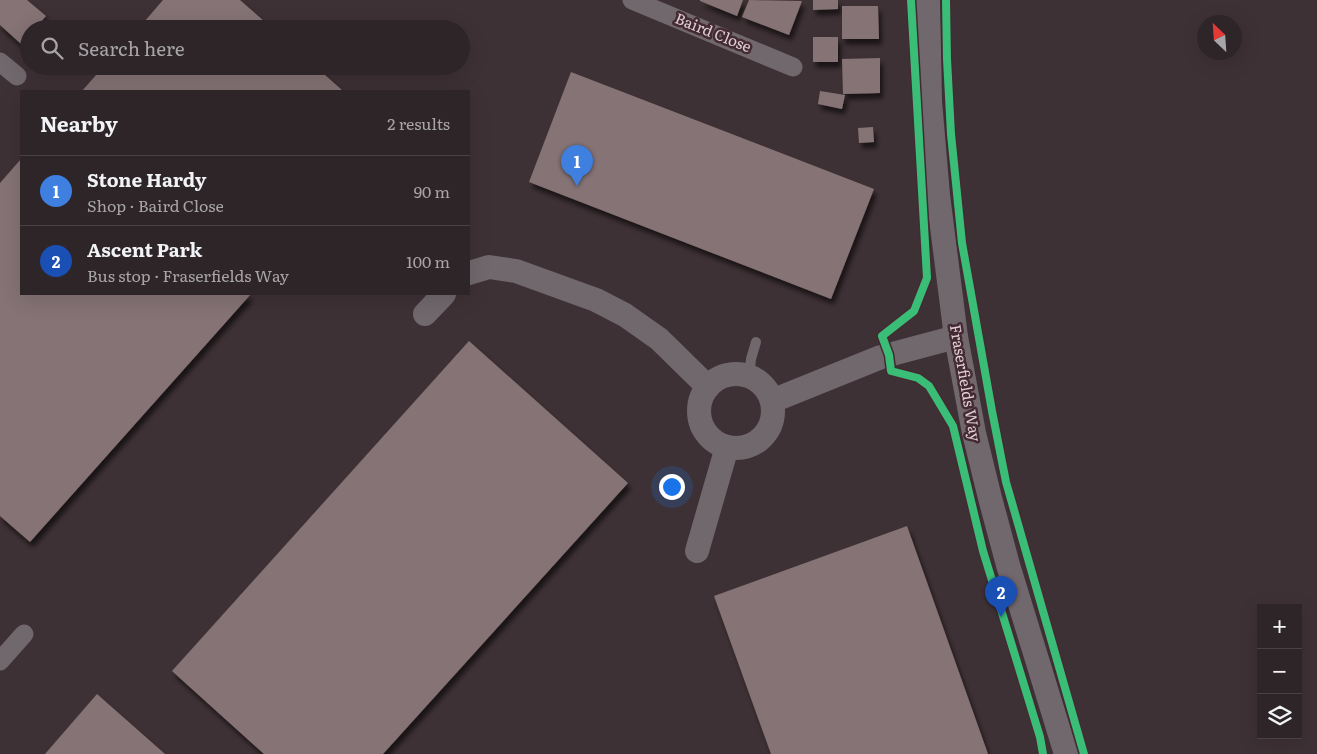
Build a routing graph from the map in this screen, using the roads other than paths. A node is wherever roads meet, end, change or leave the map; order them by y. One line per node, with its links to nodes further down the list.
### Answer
1 (632, 0): 4 (street, Baird Close)
2 (928, 0): 9 (street, Fraserfields Way)
3 (0, 62): 5 (street)
4 (793, 66)
5 (17, 76)
6 (470, 272): 12 (street)
7 (443, 295): 8 (street)
8 (425, 314)
9 (956, 338): 13 (street); 18 (street, Fraserfields Way)
10 (756, 342): 11 (lane)
11 (749, 376): 12 (street); 13 (street)
12 (708, 387): 14 (street)
13 (772, 400): 14 (street)
14 (727, 447): 15 (street)
15 (697, 551)
16 (24, 634): 17 (street)
17 (0, 661)
18 (1066, 754)

